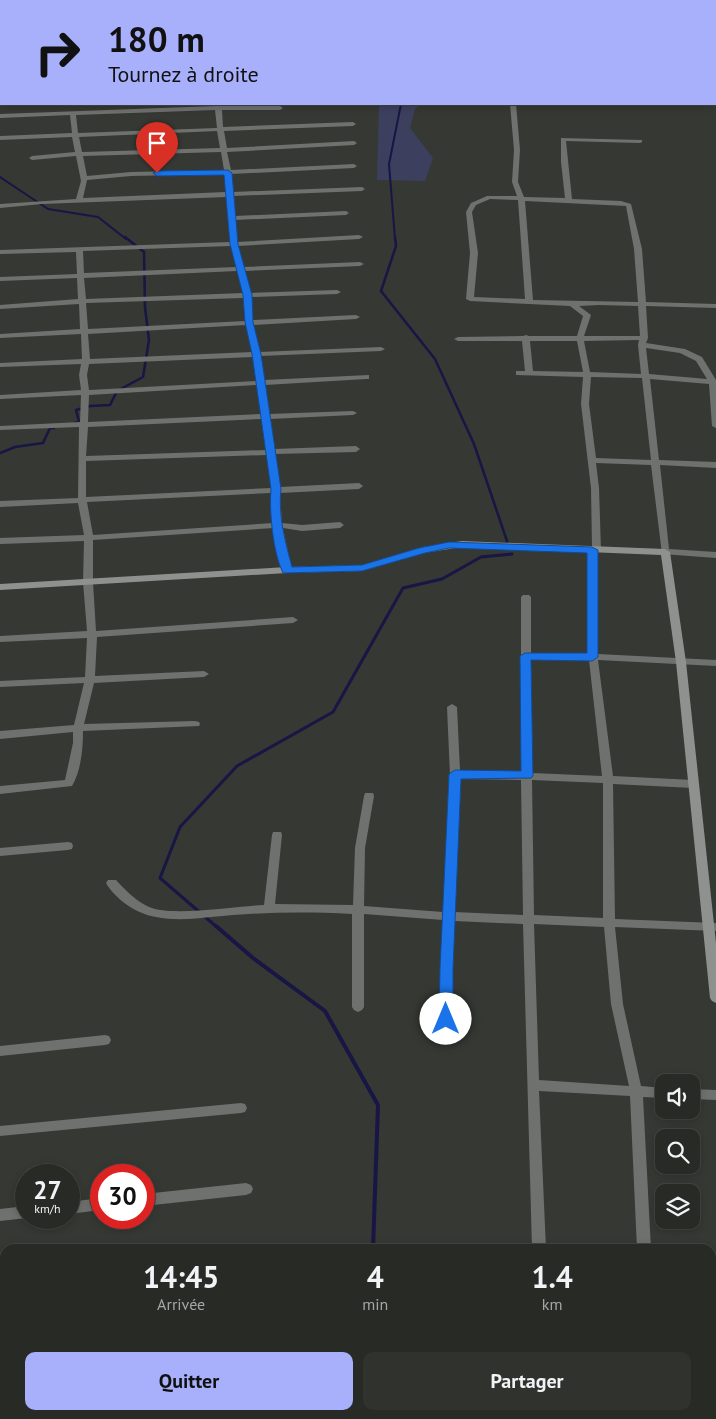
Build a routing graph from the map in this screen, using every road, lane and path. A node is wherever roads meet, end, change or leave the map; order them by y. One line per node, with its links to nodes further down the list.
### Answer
1 (513, 105): 20 (street)
2 (218, 106): 3 (street); 4 (street); 7 (street)
3 (280, 108)
4 (73, 114): 5 (street); 8 (street)
5 (0, 116)
6 (353, 124): 7 (street)
7 (220, 129): 8 (street); 12 (street)
8 (74, 135): 9 (street); 13 (street)
9 (0, 138)
10 (640, 141): 21 (street)
11 (354, 143): 12 (street)
12 (225, 150): 13 (street); 16 (street)
13 (80, 154): 14 (street); 17 (street)
14 (32, 158)
15 (354, 166): 16 (street)
16 (228, 173): 17 (street); 19 (street)
17 (84, 178): 22 (street)
18 (362, 189): 19 (street)
19 (230, 195): 22 (street); 25 (street)
20 (521, 198): 21 (street); 37 (street); 37 (street)
21 (569, 200): 39 (street)
22 (79, 201): 23 (street)
23 (0, 206)
24 (346, 213): 25 (street)
25 (231, 218): 27 (street)
26 (359, 237): 27 (street)
27 (234, 244): 28 (street); 31 (street)
28 (79, 249): 29 (street); 32 (street)
29 (0, 252)
30 (360, 264): 31 (street)
31 (242, 269): 32 (street); 35 (street)
32 (82, 276): 33 (street); 36 (street)
33 (0, 279)
34 (337, 292): 35 (street)
35 (247, 295): 36 (street); 43 (street)
36 (83, 301): 41 (street); 44 (street)
37 (528, 301): 38 (street)
38 (572, 304): 39 (street); 47 (street)
39 (642, 304): 40 (street); 49 (street)
40 (716, 306)
41 (0, 307)
42 (356, 317): 43 (street)
43 (249, 322): 44 (street); 51 (street)
44 (84, 331): 45 (street); 52 (street)
45 (0, 336)
46 (526, 337): 47 (street); 48 (street); 55 (street)
47 (580, 338): 49 (street); 56 (street)
48 (458, 339)
49 (643, 342): 57 (street); 60 (street)
50 (381, 349): 51 (street)
51 (256, 354): 52 (street); 59 (street)
52 (86, 361): 53 (street); 61 (street)
53 (0, 365)
54 (519, 373): 55 (street)
55 (529, 373): 56 (street)
56 (587, 375): 57 (street); 71 (street)
57 (646, 376): 60 (street); 72 (street)
58 (366, 377): 59 (street)
59 (259, 382): 61 (street); 64 (street)
60 (714, 382): 66 (street)
61 (85, 392): 62 (street); 65 (street)
62 (0, 397)
63 (353, 413): 64 (street)
64 (264, 417): 65 (street); 69 (street)
65 (84, 424): 67 (street); 70 (street)
66 (716, 426)
67 (0, 428)
68 (356, 449): 69 (street)
69 (269, 453): 70 (street); 75 (street)
70 (82, 458): 76 (street)
71 (591, 460): 72 (street); 82 (street)
72 (656, 462): 73 (street); 83 (street)
73 (716, 465)
74 (359, 486): 75 (street)
75 (276, 489): 76 (street); 78 (street)
76 (82, 499): 77 (street); 80 (street)
77 (0, 504)
78 (277, 525): 79 (street); 80 (street); 85 (street)
79 (340, 525)
80 (90, 538): 81 (street); 86 (street)
81 (0, 541)
82 (595, 550): 83 (street); 85 (street); 93 (street)
83 (666, 552): 84 (street); 94 (street)
84 (716, 555)
85 (287, 570): 86 (street)
86 (88, 582): 87 (street); 90 (street)
87 (0, 587)
88 (526, 597): 92 (street)
89 (293, 620): 90 (street)
90 (92, 634): 91 (street); 97 (street)
91 (0, 639)
92 (525, 656): 93 (street); 104 (street)
93 (592, 657): 94 (street); 105 (street)
94 (681, 662): 95 (street); 106 (street)
95 (716, 663)
96 (204, 674): 97 (street)
97 (90, 680): 98 (street); 101 (street)
98 (0, 684)
99 (452, 707): 103 (street)
100 (195, 724): 101 (street)
101 (78, 728): 102 (street); 107 (street)
102 (0, 736)
103 (455, 774): 104 (street); 115 (street)
104 (527, 776): 105 (street); 116 (street)
105 (608, 781): 106 (street); 117 (street)
106 (693, 784): 118 (street)
107 (0, 790)
108 (369, 796): 114 (street)
109 (277, 835): 113 (street)
110 (68, 846): 111 (street)
111 (0, 852)
112 (112, 883): 113 (street)
113 (269, 908): 114 (street)
114 (358, 910): 115 (street); 120 (street)
115 (450, 916): 116 (street); 121 (street)
116 (530, 919): 117 (street); 124 (street)
117 (609, 923): 118 (street); 125 (street)
118 (712, 926): 119 (street)
119 (716, 998)
120 (358, 1007)
121 (446, 1036)
122 (105, 1040): 123 (street)
123 (0, 1051)
124 (533, 1085): 125 (street); 135 (street)
125 (636, 1091): 126 (street); 136 (street)
126 (655, 1092)
127 (700, 1094): 128 (street)
128 (716, 1095)
129 (241, 1108): 130 (street)
130 (0, 1131)
131 (246, 1189): 132 (street)
132 (155, 1199)
133 (15, 1213): 134 (street)
134 (0, 1215)
135 (539, 1244)
136 (644, 1244)

